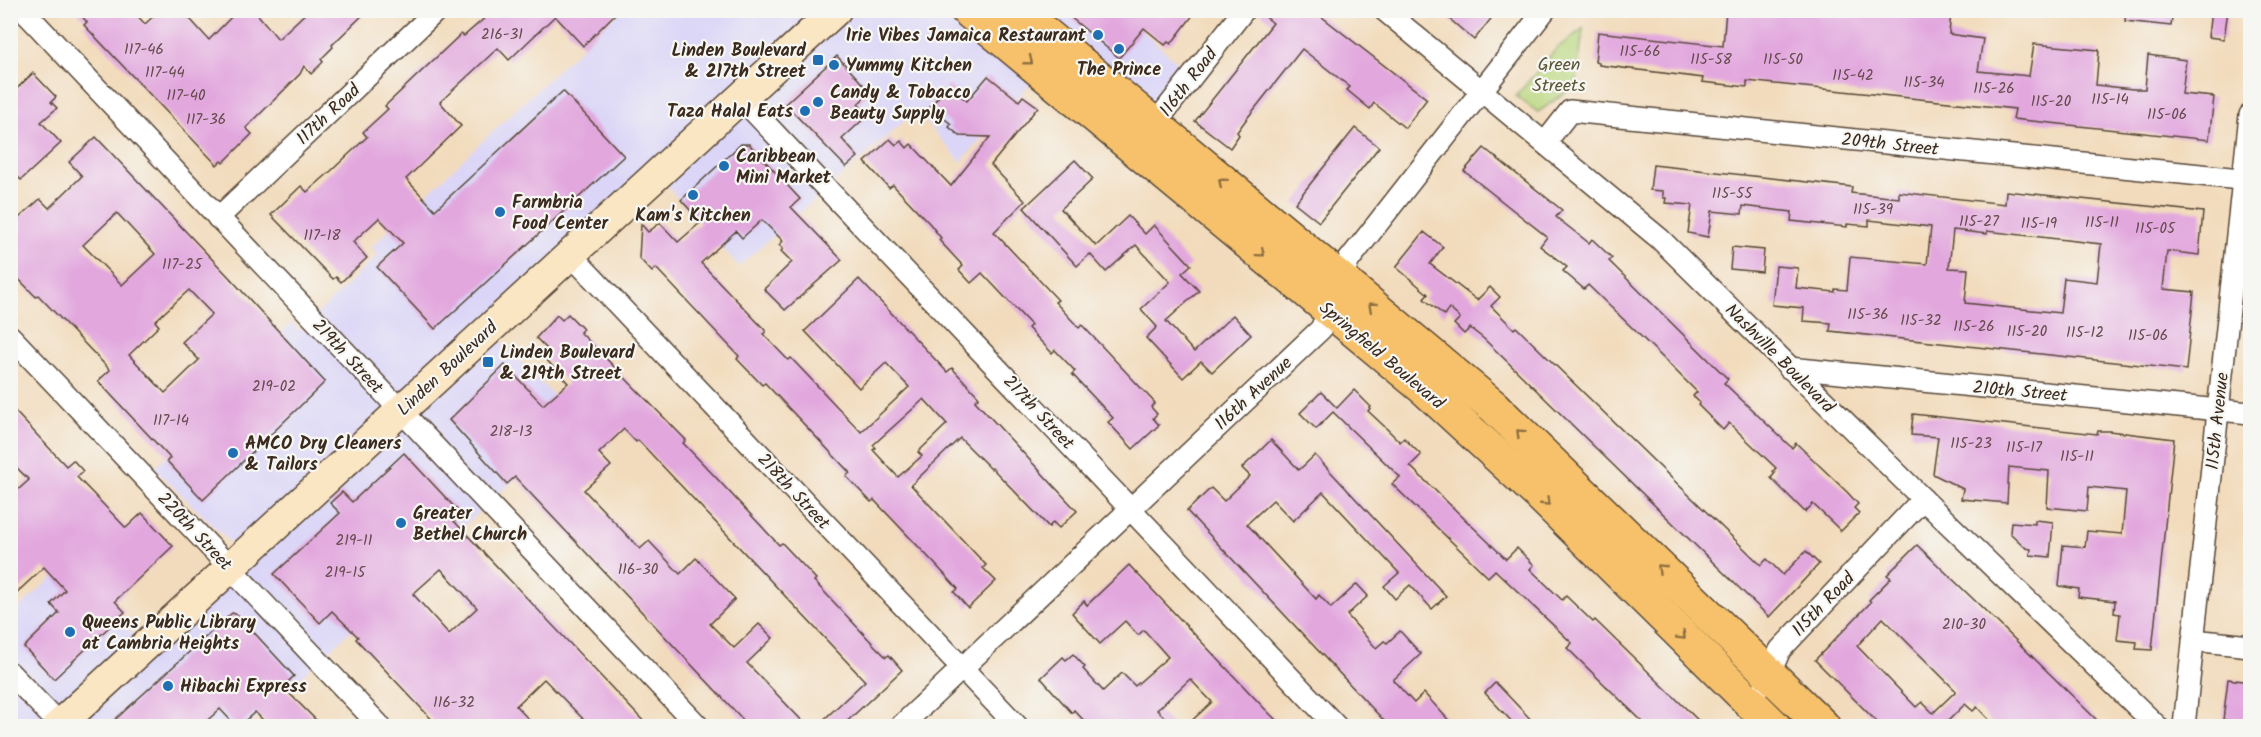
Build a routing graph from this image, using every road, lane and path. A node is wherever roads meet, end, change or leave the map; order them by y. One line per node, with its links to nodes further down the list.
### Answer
1 (437, 10): 16 (street, 117th Road)
2 (836, 10): 11 (main road, Linden Boulevard)
3 (967, 10): 18 (main road, Springfield Boulevard, one-way to 18)
4 (1017, 10): 13 (main road, Springfield Boulevard)
5 (1244, 10): 13 (street, 116th Road)
6 (1384, 10): 10 (street, Nashville Boulevard)
7 (1545, 10): 10 (street, 116th Avenue)
8 (24, 11): 9 (street); 16 (street, 219th Street)
9 (10, 24)
10 (1482, 91): 14 (street, Nashville Boulevard); 18 (street, 116th Avenue)
11 (741, 98): 17 (main road, Linden Boulevard); 25 (street, 217th Street)
12 (2250, 115): 15 (street, 115th Avenue)
13 (1154, 125): 18 (main road, Springfield Boulevard, one-way to 13)
14 (1545, 143): 15 (street, 209th Street); 20 (street, Nashville Boulevard)
15 (2247, 180): 21 (street, 115th Avenue)
16 (218, 218): 22 (street, 219th Street)
17 (571, 255): 22 (main road, Linden Boulevard); 29 (street, 218th Street)
18 (1335, 295): 25 (street, 116th Avenue); 30 (main road, Springfield Boulevard, one-way to 18); 32 (main road, Springfield Boulevard, one-way to 32)
19 (10, 336): 26 (street, 220th Street)
20 (1789, 368): 21 (street, 210th Street); 24 (street, Nashville Boulevard)
21 (2218, 410): 23 (street, 210th Street); 27 (street, 115th Avenue)
22 (401, 411): 26 (main road, Linden Boulevard); 35 (street, 219th Street)
23 (2250, 413)
24 (1923, 499): 30 (street, 115th Road); 40 (street, Nashville Boulevard)
25 (1131, 509): 29 (street, 116th Avenue); 38 (street, 217th Street)
26 (231, 568): 33 (main road, Linden Boulevard); 34 (street, 220th Street)
27 (2193, 640): 28 (street); 41 (street, 115th Avenue)
28 (2250, 646)
29 (962, 668): 36 (street, 116th Avenue); 37 (street, 218th Street)
30 (1768, 672): 32 (street, 115th Road); 39 (main road, Springfield Boulevard)
31 (10, 673): 33 (street)
32 (1761, 721)
33 (60, 726)
34 (380, 726)
35 (698, 726)
36 (901, 726)
37 (1017, 726)
38 (1336, 726)
39 (1823, 726)
40 (2157, 726)
41 (2184, 726)

